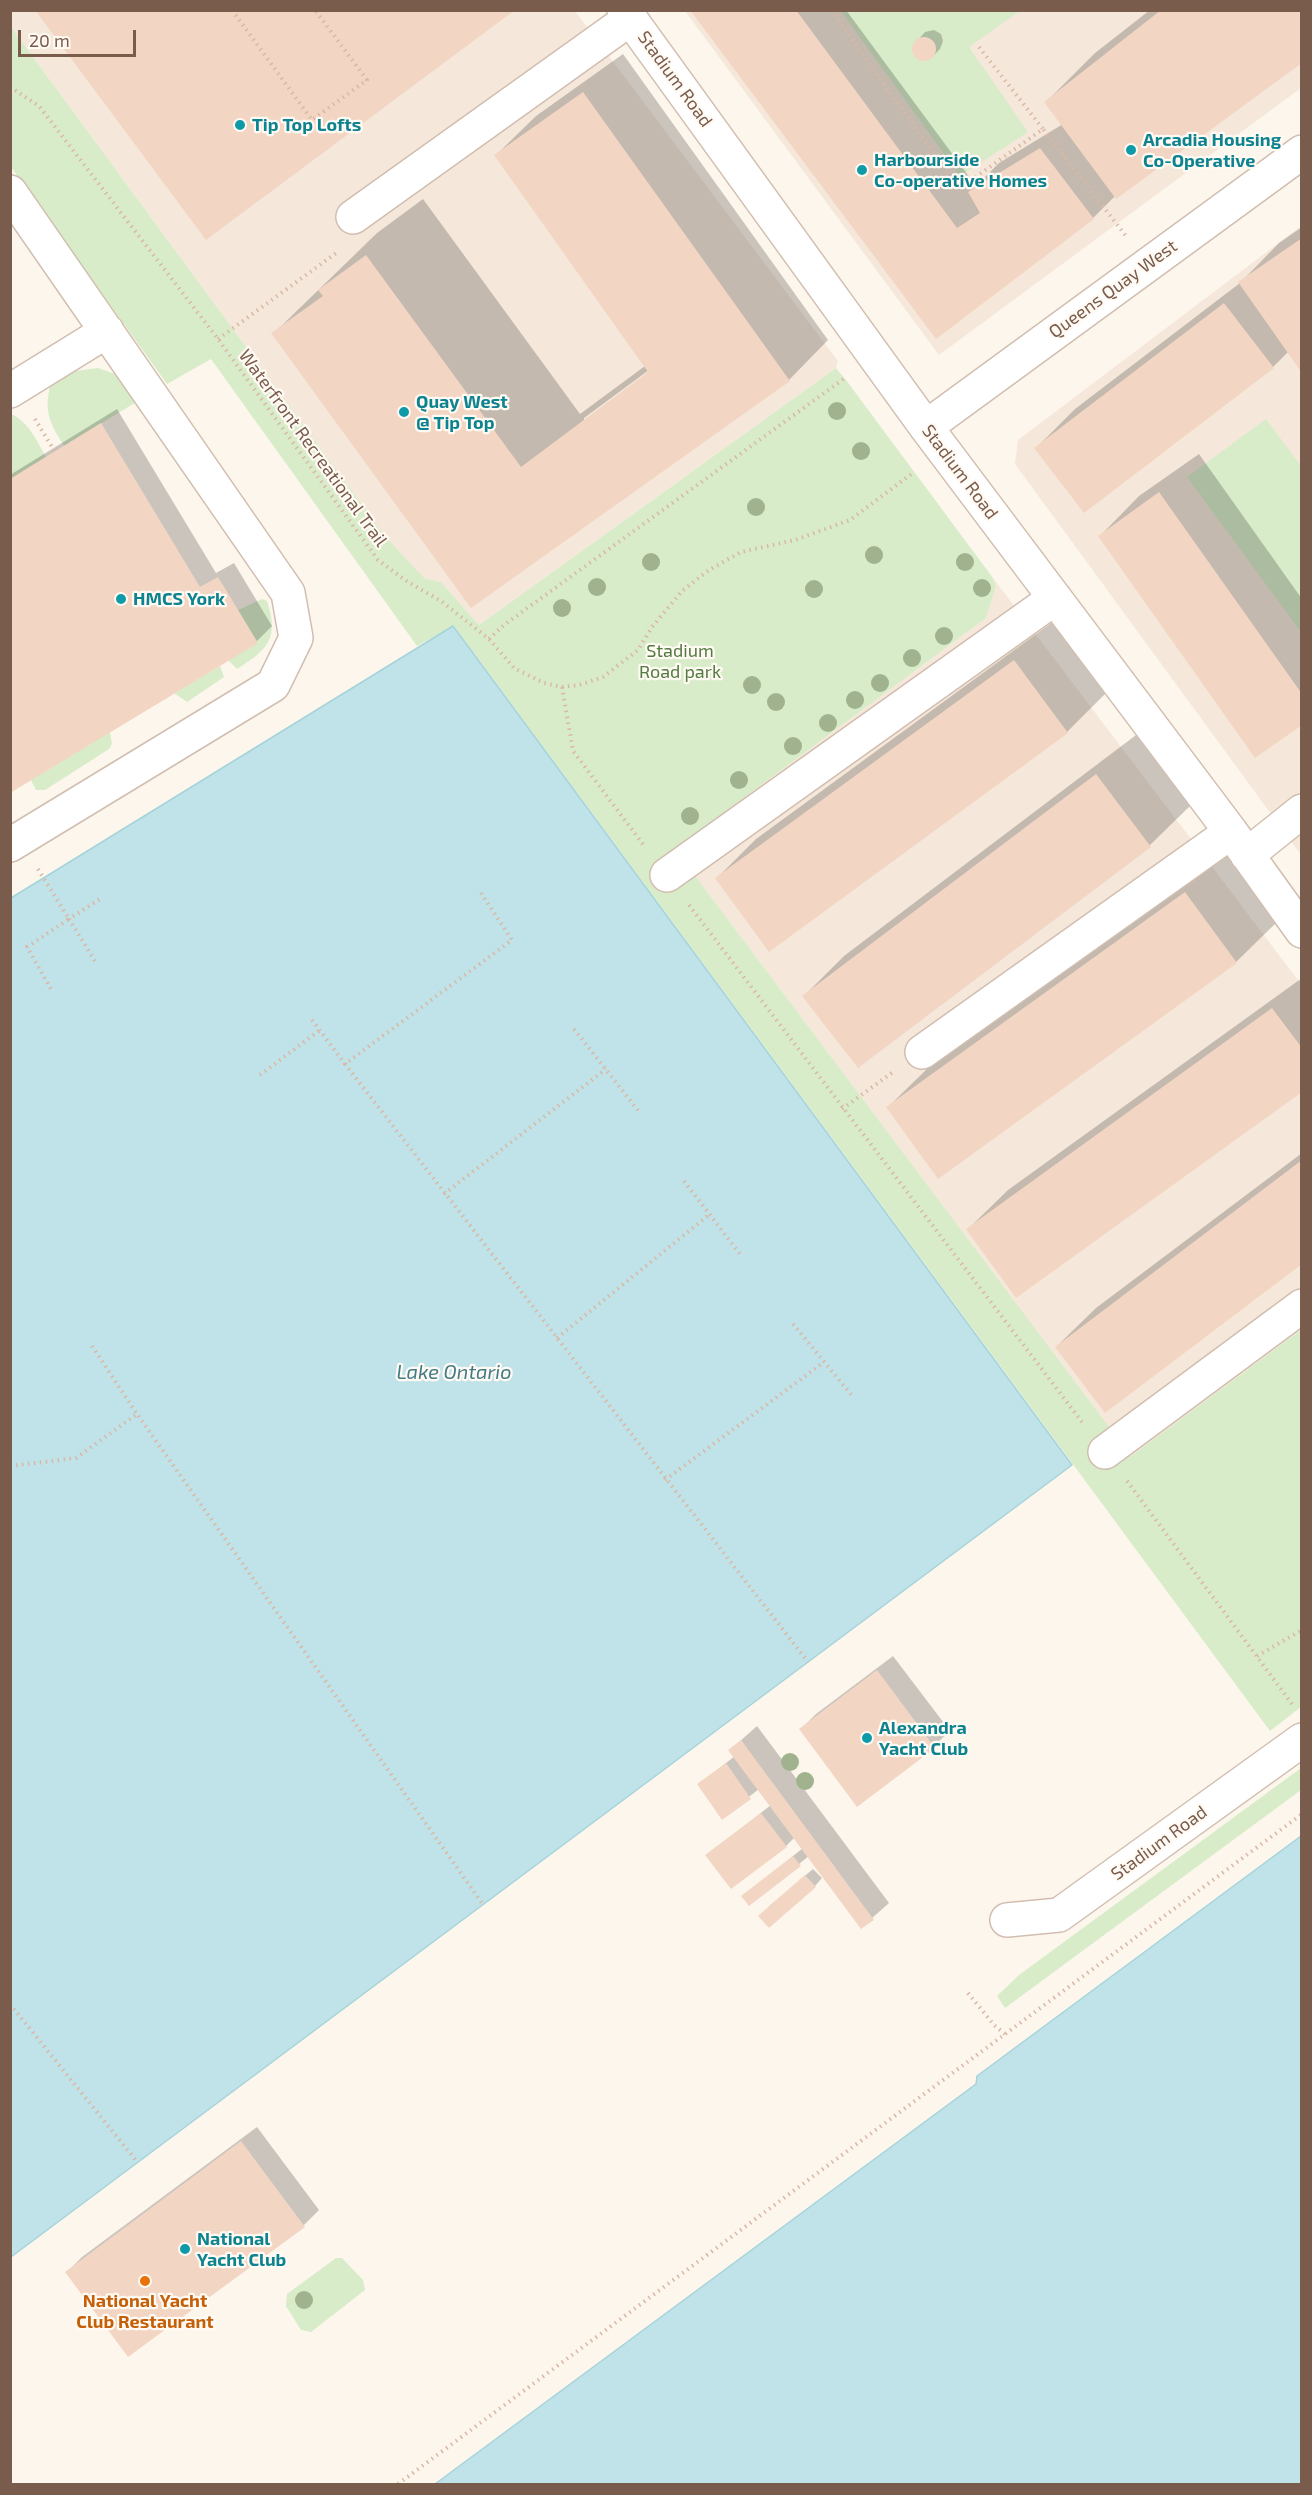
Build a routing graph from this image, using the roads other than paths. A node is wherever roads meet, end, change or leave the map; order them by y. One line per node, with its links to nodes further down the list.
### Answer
1 (628, 14): 4 (street); 7 (street, Stadium Road)
2 (1302, 152): 7 (street, Queens Quay West)
3 (10, 192): 5 (street)
4 (353, 217)
5 (107, 331): 6 (street); 11 (street)
6 (10, 391)
7 (926, 427): 8 (street, Stadium Road)
8 (1055, 598): 10 (street, Stadium Road); 12 (street)
9 (1302, 811): 10 (street)
10 (1239, 843): 13 (street, Stadium Road); 14 (street)
11 (10, 845)
12 (667, 876)
13 (1302, 931)
14 (921, 1052)
15 (1302, 1306): 16 (street)
16 (1106, 1452)
17 (1302, 1740): 18 (street, Stadium Road)
18 (1007, 1920)

